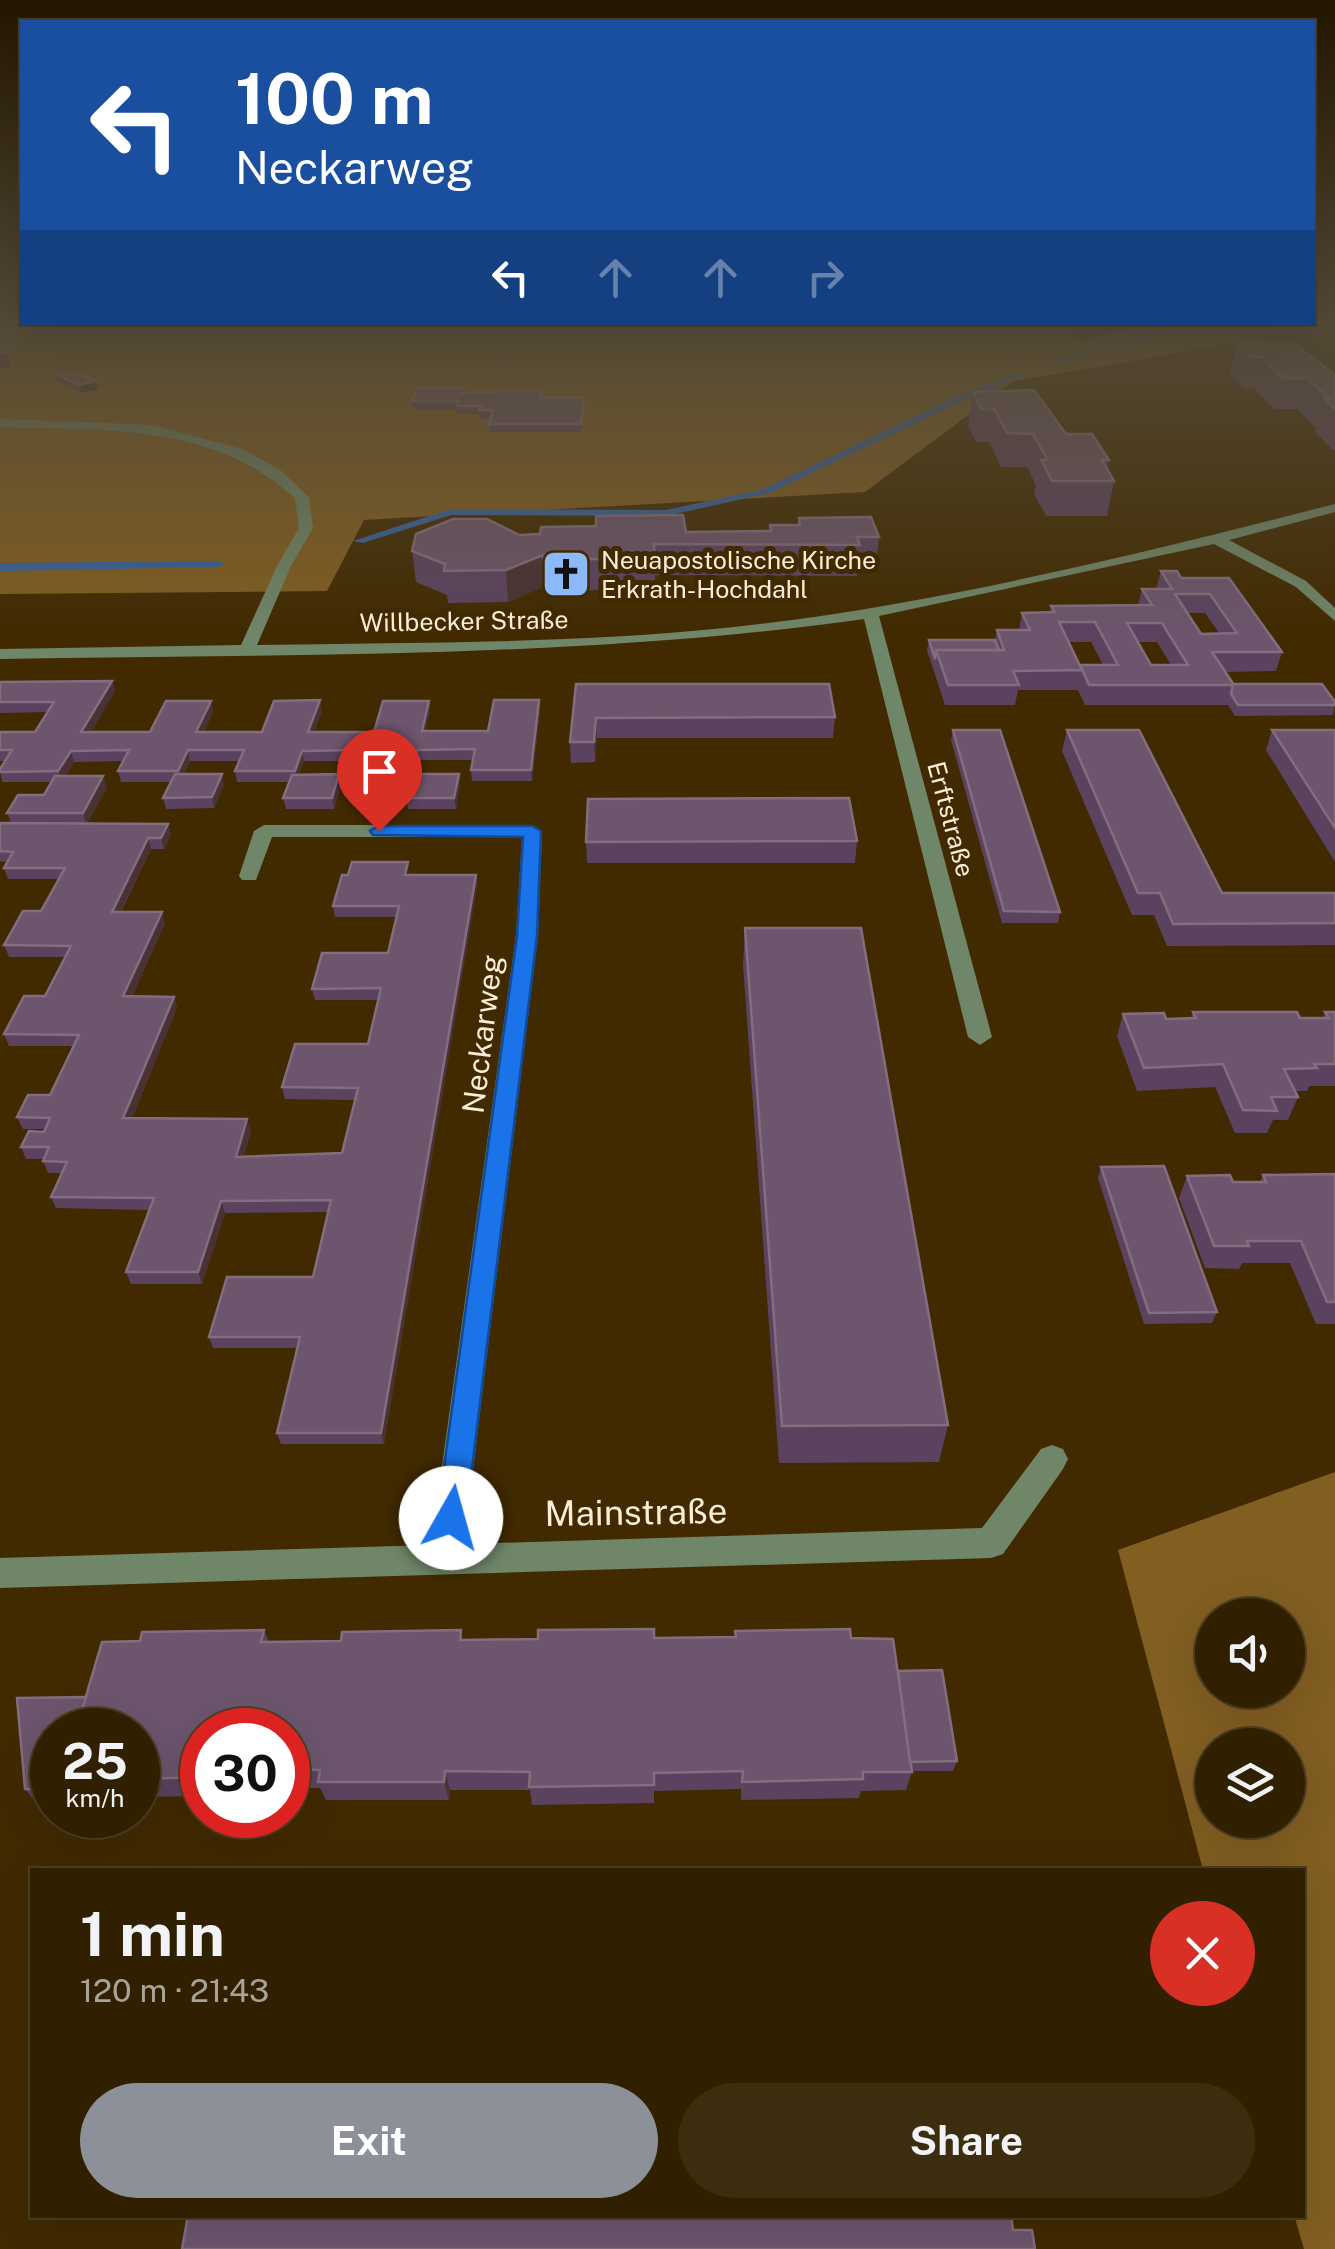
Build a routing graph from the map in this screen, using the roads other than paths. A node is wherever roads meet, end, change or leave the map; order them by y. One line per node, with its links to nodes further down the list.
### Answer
1 (109, 427): 6 (street)
2 (1335, 508): 3 (street, Willbecker Straße)
3 (1216, 539): 4 (street, Willbecker Straße); 5 (street)
4 (870, 613): 6 (street, Willbecker Straße); 9 (street, Erftstraße)
5 (1335, 616)
6 (246, 651): 7 (street, Willbecker Straße)
7 (0, 654)
8 (249, 876): 11 (street, Neckarweg)
9 (980, 1038)
10 (1052, 1459): 11 (street, Mainstraße)
11 (446, 1557): 12 (street, Mainstraße)
12 (0, 1573)

